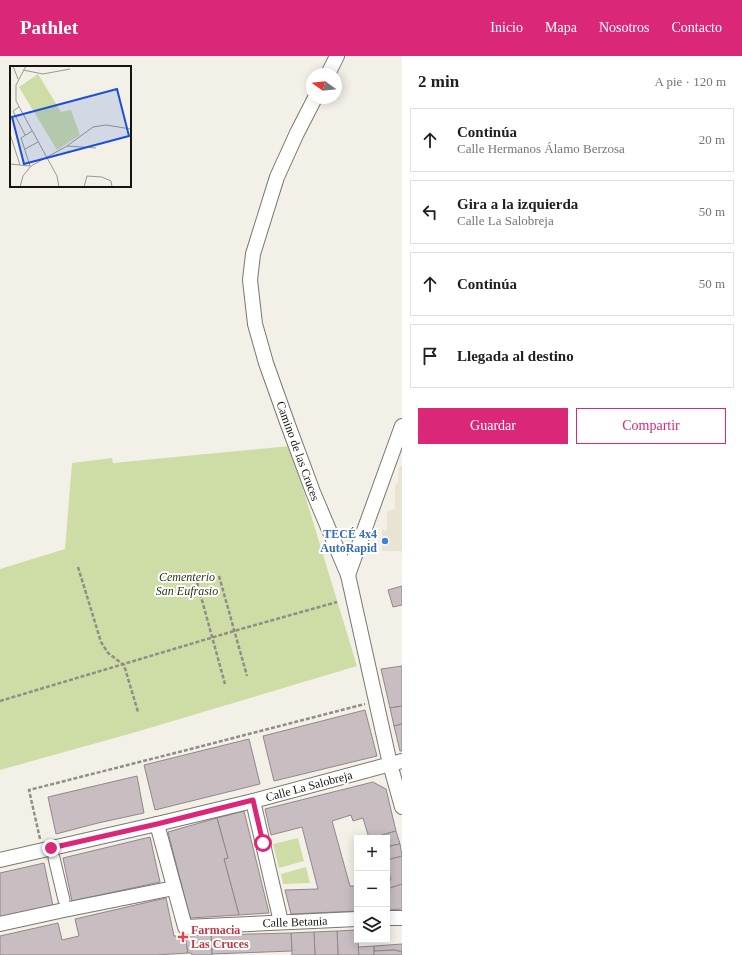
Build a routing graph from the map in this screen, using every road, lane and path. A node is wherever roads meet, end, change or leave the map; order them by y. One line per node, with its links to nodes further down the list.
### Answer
1 (337, 56): 2 (street)
2 (331, 68)
3 (312, 104): 6 (street, Camino de las Cruces)
4 (402, 426): 6 (street)
5 (78, 567): 12 (path)
6 (348, 575): 18 (street, Camino de las Cruces)
7 (219, 576): 10 (path)
8 (197, 582): 11 (path)
9 (337, 602): 10 (path)
10 (234, 631): 11 (path); 13 (path)
11 (212, 637): 12 (path); 14 (path)
12 (124, 664): 15 (path); 17 (path)
13 (247, 676)
14 (225, 684)
15 (0, 702)
16 (365, 704): 22 (path)
17 (138, 712)
18 (396, 762): 19 (street, Calle La Salobreja); 20 (street, Camino de las Cruces)
19 (253, 800): 21 (street, Calle La Salobreja); 30 (street)
20 (402, 807)
21 (157, 824): 24 (street, Calle La Salobreja); 25 (street)
22 (40, 842)
23 (54, 858): 26 (street)
24 (0, 860)
25 (174, 888): 30 (street, Calle Betania); 31 (street)
26 (64, 900)
27 (390, 918): 28 (street)
28 (402, 918)
29 (354, 919): 30 (street, Calle Betania)
30 (281, 922)
31 (0, 924)

